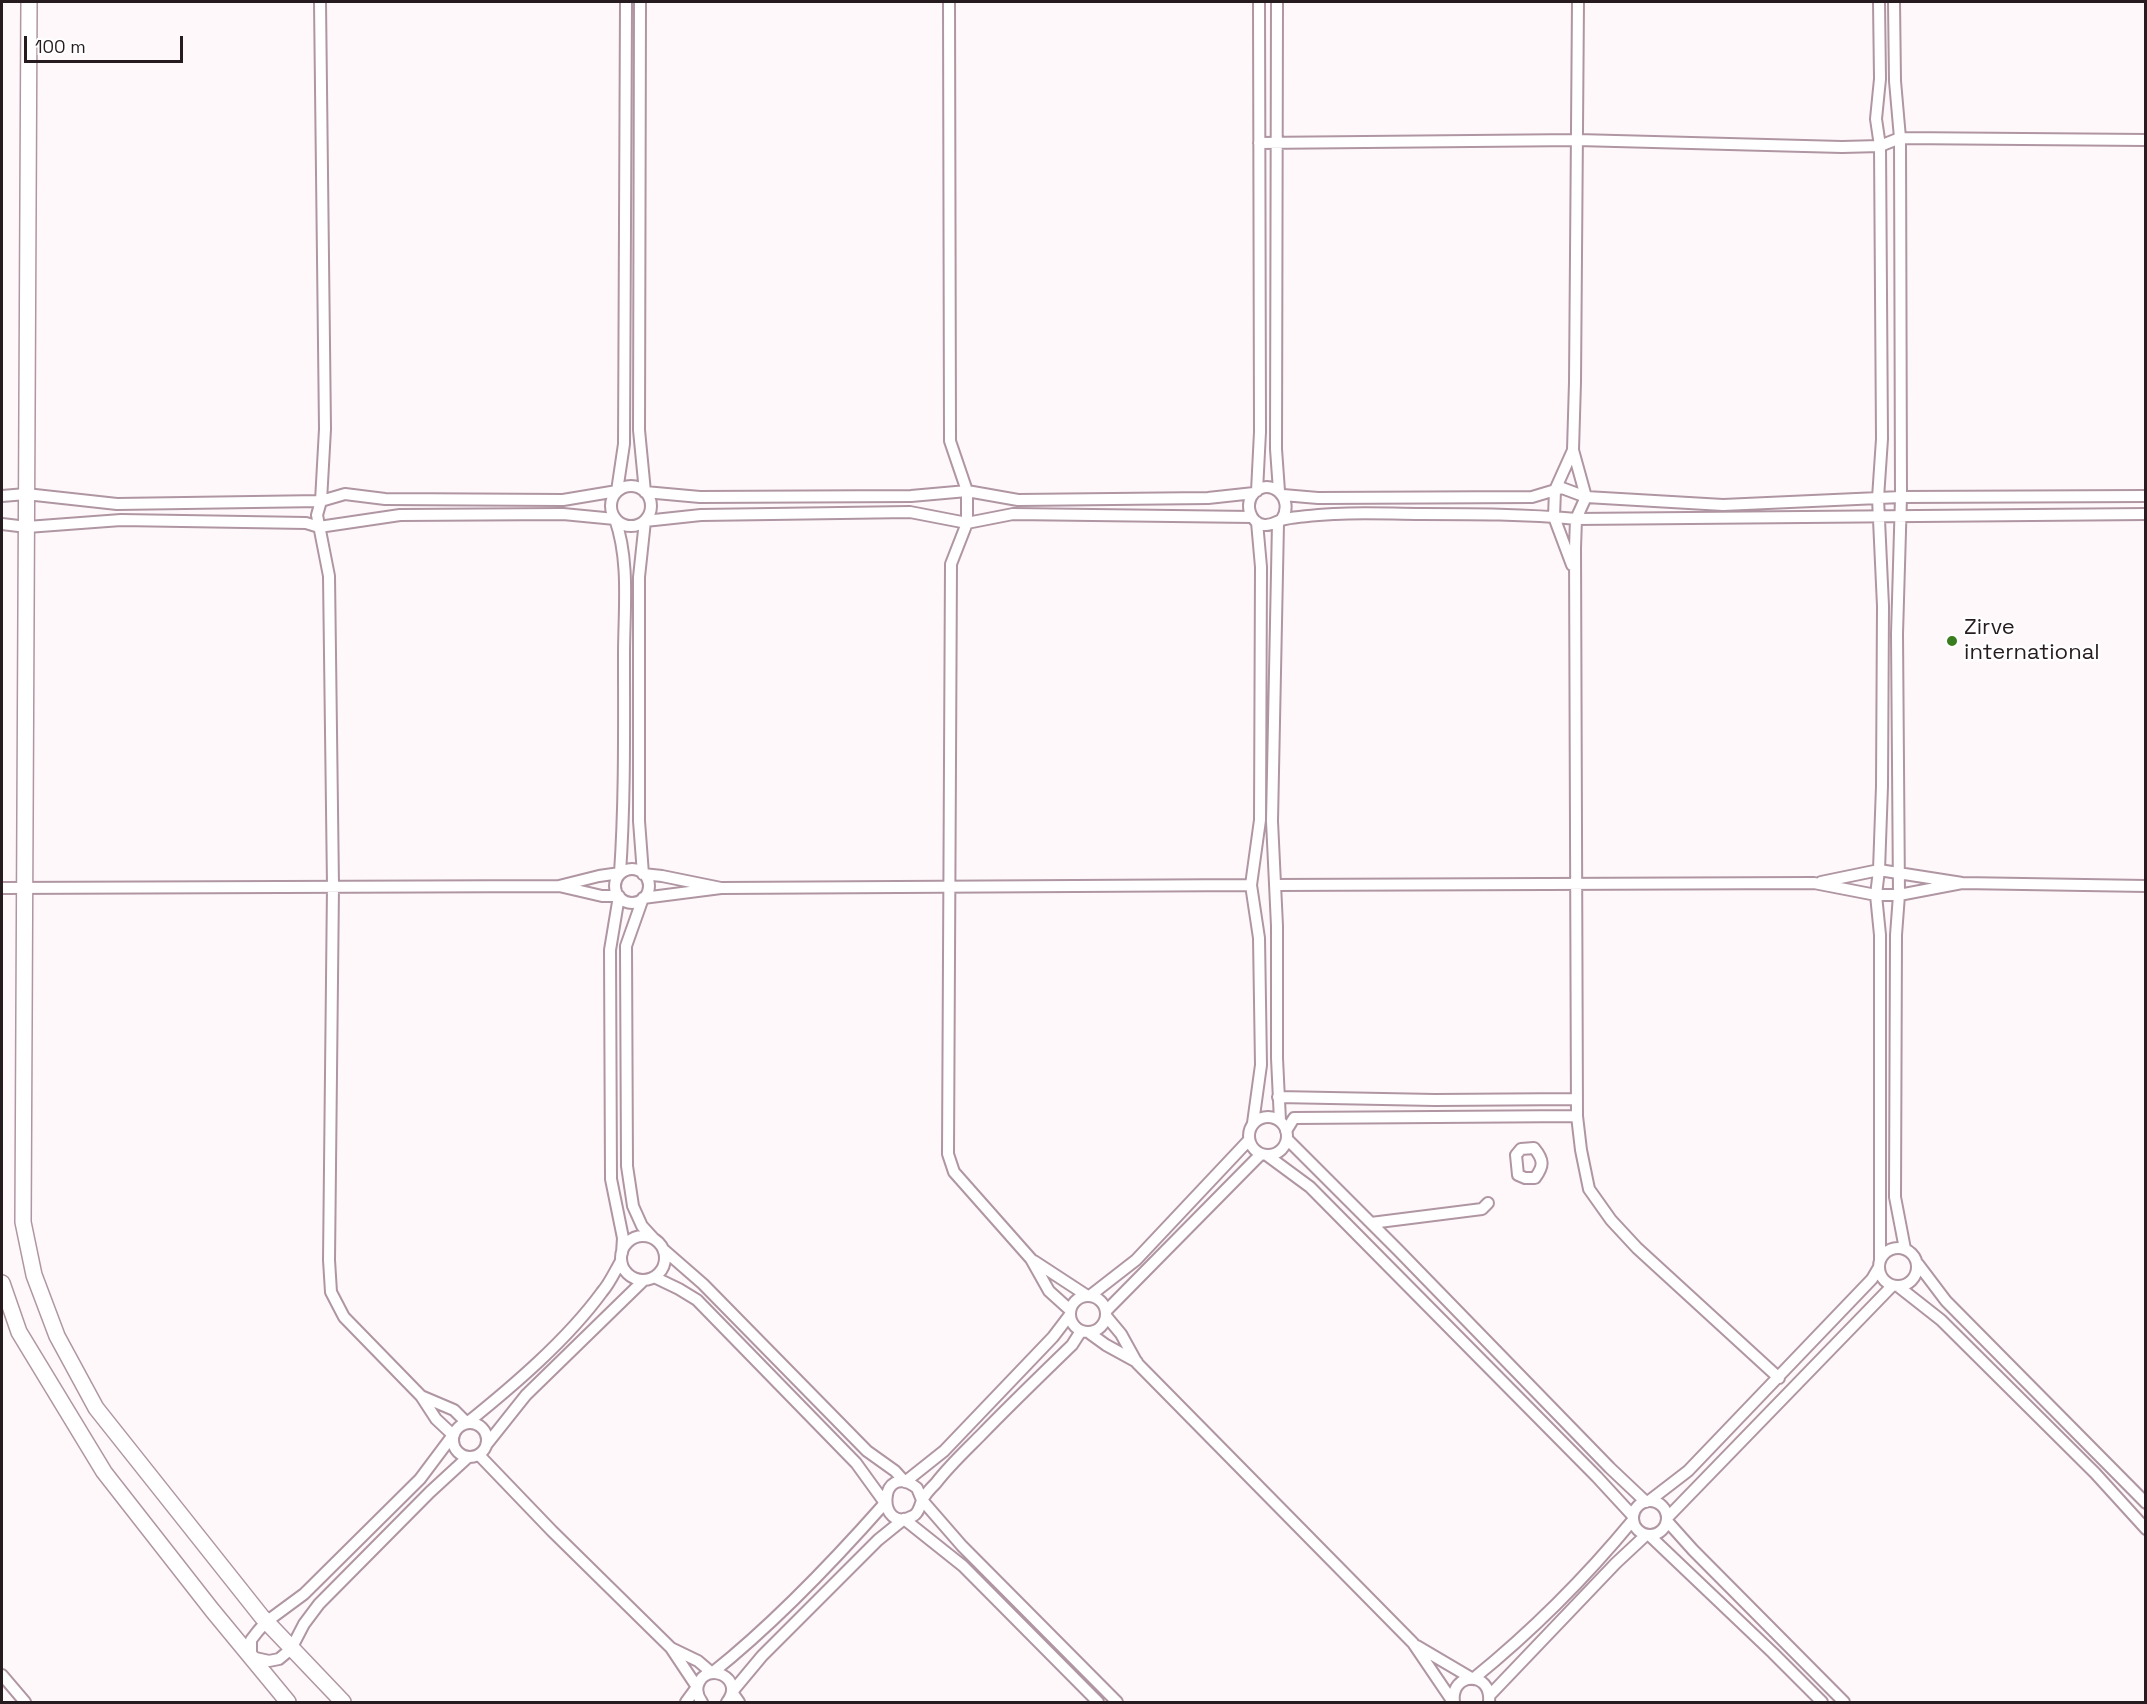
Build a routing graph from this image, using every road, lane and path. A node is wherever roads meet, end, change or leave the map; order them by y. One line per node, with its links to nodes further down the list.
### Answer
1 (29, 2): 30 (street)
2 (320, 2): 38 (street)
3 (626, 2): 11 (street)
4 (640, 2): 12 (street)
5 (949, 2): 26 (street)
6 (1259, 2): 16 (street)
7 (1277, 2): 17 (street)
8 (1578, 2): 14 (street)
9 (1880, 2): 18 (street)
10 (1894, 2): 13 (street)
11 (626, 111): 12 (street); 19 (street)
12 (640, 111): 20 (street)
13 (1900, 138): 15 (street); 18 (street); 35 (street)
14 (1578, 140): 17 (street); 18 (street); 23 (street)
15 (2145, 140)
16 (1259, 143): 17 (street); 21 (street)
17 (1277, 143): 22 (street)
18 (1880, 146): 37 (street)
19 (626, 260): 20 (street); 25 (street)
20 (639, 260): 27 (street)
21 (1260, 361): 22 (street); 28 (street)
22 (1276, 361): 29 (street)
23 (1573, 450): 24 (street); 34 (street)
24 (1555, 490): 33 (street); 34 (street); 43 (street)
25 (617, 491): 27 (street); 38 (street); 45 (street)
26 (967, 491): 27 (street); 28 (street); 51 (street)
27 (645, 492): 48 (street)
28 (1256, 492): 29 (street); 46 (street)
29 (1281, 493): 33 (street); 49 (street)
30 (26, 494): 31 (street); 38 (street); 53 (street)
31 (2, 496)
32 (2145, 496): 36 (street)
33 (1436, 497): 40 (street)
34 (1586, 497): 37 (street); 47 (street)
35 (1901, 497): 36 (street); 37 (street); 44 (street)
36 (2057, 497): 39 (street)
37 (1878, 498): 42 (street)
38 (321, 501): 52 (street)
39 (2056, 513): 41 (street); 44 (street)
40 (1436, 514): 43 (street); 49 (street)
41 (2145, 514)
42 (1879, 515): 44 (street); 47 (street); 57 (street)
43 (1554, 517): 47 (street); 54 (street)
44 (1900, 517): 60 (street)
45 (615, 519): 48 (street); 52 (street); 58 (street)
46 (1255, 519): 49 (street); 51 (street); 55 (street)
47 (1576, 519): 54 (street)
48 (645, 520): 51 (street); 59 (street)
49 (1280, 521): 56 (street)
50 (2, 524): 53 (street)
51 (967, 524): 68 (street)
52 (319, 526): 53 (street); 64 (street)
53 (27, 527): 71 (street)
54 (1575, 573): 63 (street)
55 (1260, 741): 56 (street); 65 (street)
56 (1274, 741): 66 (street)
57 (1879, 870): 60 (street); 61 (street); 73 (street)
58 (620, 873): 59 (street); 67 (street); 75 (street)
59 (644, 874): 72 (street); 76 (street)
60 (1899, 874): 62 (street); 74 (street)
61 (1814, 883): 63 (street); 73 (street)
62 (1962, 883): 69 (street); 74 (street)
63 (1576, 884): 66 (street); 78 (street)
64 (333, 885): 67 (street); 71 (street); 105 (street)
65 (1251, 885): 68 (street); 81 (street)
66 (1275, 885): 77 (street)
67 (560, 886): 75 (street)
68 (948, 886): 72 (street); 91 (street)
69 (2145, 886)
70 (2, 888): 71 (street)
71 (25, 888): 129 (street)
72 (721, 888): 76 (street)
73 (1876, 895): 74 (street); 92 (street)
74 (1899, 895): 88 (street)
75 (619, 896): 76 (street); 90 (street)
76 (643, 898): 87 (street)
77 (1278, 1097): 78 (street); 80 (street)
78 (1577, 1099): 79 (street)
79 (1577, 1116): 82 (street); 104 (street)
80 (1280, 1120): 81 (street); 82 (street)
81 (1253, 1122): 83 (street)
82 (1287, 1135): 84 (street); 86 (street)
83 (1249, 1140): 84 (street); 97 (street)
84 (1264, 1155): 99 (street); 108 (street)
85 (1488, 1203): 86 (street)
86 (1371, 1223): 106 (street)
87 (653, 1238): 89 (street); 90 (street)
88 (1905, 1249): 92 (street); 93 (street)
89 (664, 1250): 94 (street); 117 (street)
90 (622, 1257): 94 (street); 100 (street)
91 (1031, 1259): 97 (street); 98 (street)
92 (1879, 1263): 96 (street); 104 (street)
93 (1918, 1264): 96 (street); 107 (street)
94 (649, 1279): 102 (street); 120 (street)
95 (2, 1283): 135 (street)
96 (1895, 1286): 109 (street); 124 (street)
97 (1089, 1295): 98 (street); 99 (street)
98 (1070, 1313): 101 (street); 117 (street)
99 (1106, 1313): 101 (street); 103 (street)
100 (576, 1323): 102 (street); 110 (street)
101 (1085, 1331): 103 (street); 118 (street)
102 (587, 1335): 112 (street)
103 (1137, 1363): 130 (street)
104 (1779, 1378): 119 (street)
105 (422, 1396): 110 (street); 111 (street)
106 (1546, 1402): 108 (street); 119 (street)
107 (2049, 1404): 109 (street); 115 (street)
108 (1534, 1414): 122 (street)
109 (2038, 1416): 116 (street)
110 (467, 1423): 111 (street); 112 (street)
111 (453, 1436): 114 (street); 129 (street)
112 (487, 1444): 113 (street)
113 (479, 1455): 114 (street); 133 (street)
114 (467, 1458): 132 (street)
115 (2106, 1462): 116 (street); 121 (street)
116 (2095, 1473): 125 (street)
117 (905, 1482): 118 (street); 120 (street)
118 (922, 1500): 123 (street); 127 (street)
119 (1648, 1501): 122 (street); 124 (street)
120 (885, 1503): 123 (street); 137 (street)
121 (2145, 1503)
122 (1633, 1518): 126 (street); 140 (street)
123 (904, 1519): 128 (street); 142 (street)
124 (1667, 1519): 126 (street); 131 (street)
125 (2145, 1528)
126 (1648, 1535): 134 (street); 143 (street)
127 (981, 1566): 128 (street); 136 (street)
128 (972, 1575): 138 (street)
129 (266, 1622): 132 (street); 135 (street)
130 (1413, 1643): 140 (street); 152 (street)
131 (1784, 1643): 134 (street); 154 (street)
132 (291, 1648): 135 (street); 146 (street)
133 (670, 1648): 137 (street); 141 (street)
134 (1773, 1653): 153 (street)
135 (251, 1657): 145 (street)
136 (1079, 1665): 138 (street); 151 (street)
137 (712, 1673): 141 (street); 142 (street)
138 (1070, 1674): 150 (street)
139 (2, 1676): 144 (street)
140 (1473, 1679): 143 (street); 152 (street)
141 (697, 1687): 147 (street); 148 (street)
142 (729, 1697): 149 (street)
143 (1490, 1700)
144 (25, 1702)
145 (288, 1702)
146 (343, 1702)
147 (686, 1702)
148 (702, 1702)
149 (739, 1702)
150 (1098, 1702)
151 (1117, 1702)
152 (1453, 1702)
153 (1822, 1702)
154 (1844, 1702)

